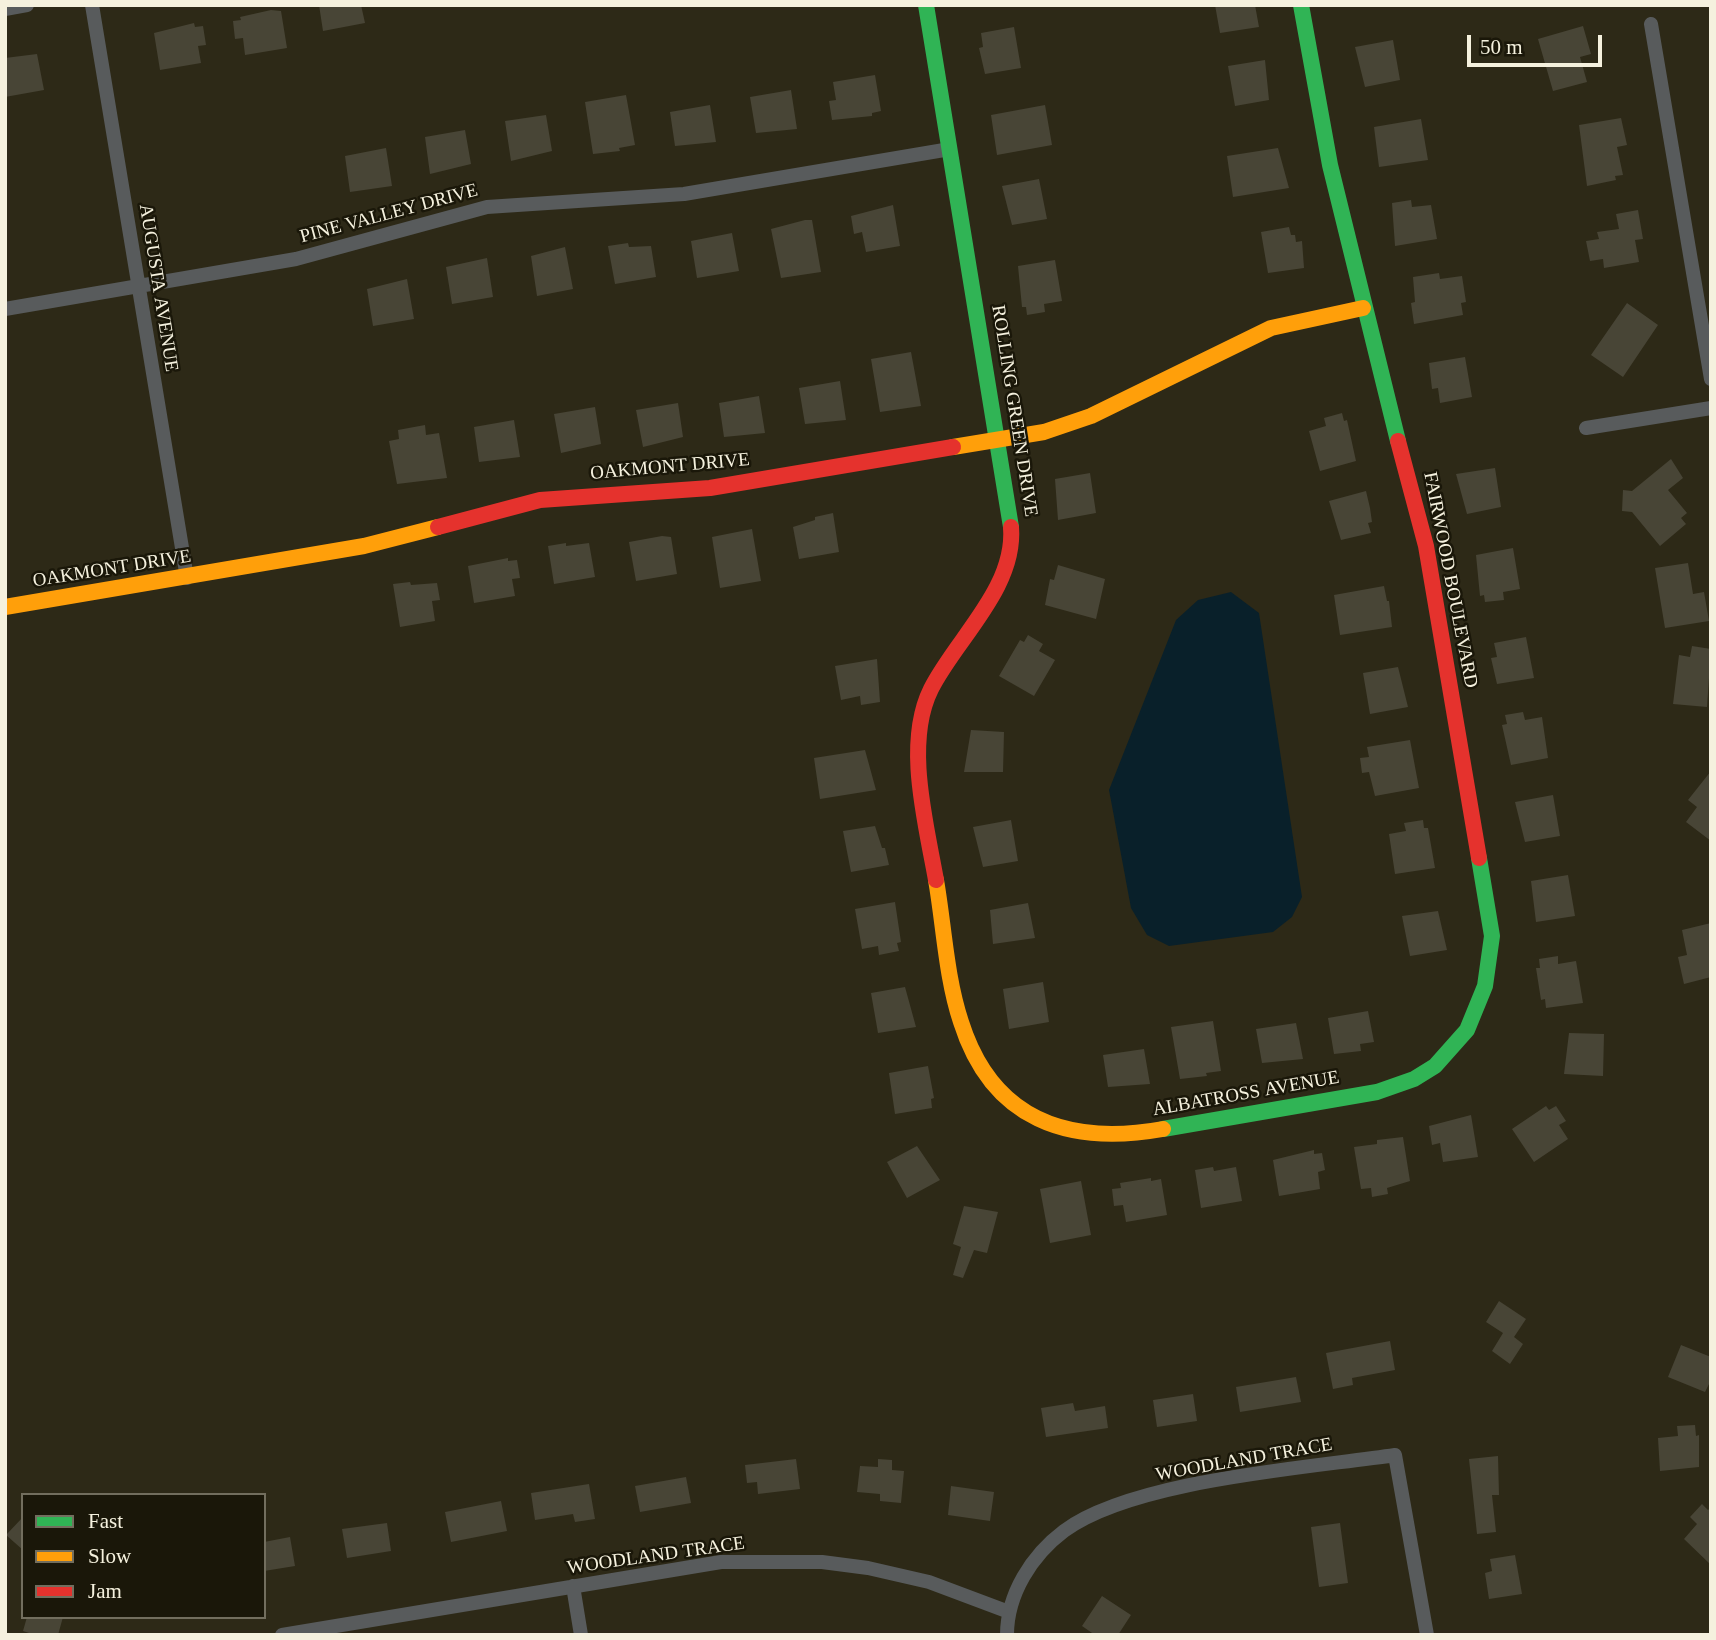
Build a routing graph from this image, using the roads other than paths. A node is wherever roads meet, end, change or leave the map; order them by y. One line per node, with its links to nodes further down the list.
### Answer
1 (27, 5): 5 (street)
2 (92, 5): 8 (street, AUGUSTA AVENUE)
3 (926, 5): 7 (street, ROLLING GREEN DRIVE)
4 (1301, 5): 9 (street, FAIRWOOD BOULEVARD)
5 (5, 9)
6 (1651, 24): 11 (street)
7 (950, 149): 8 (street, PINE VALLEY DRIVE); 14 (street, ROLLING GREEN DRIVE)
8 (138, 287): 10 (street, PINE VALLEY DRIVE); 15 (street, AUGUSTA AVENUE)
9 (1363, 308): 14 (street, OAKMONT DRIVE); 17 (street, FAIRWOOD BOULEVARD)
10 (5, 309)
11 (1711, 379)
12 (1711, 408): 13 (street)
13 (1586, 428)
14 (999, 440): 15 (street, OAKMONT DRIVE); 18 (street, ROLLING GREEN DRIVE)
15 (187, 578): 16 (street, OAKMONT DRIVE)
16 (5, 607)
17 (1463, 1039): 18 (street, ALBATROSS AVENUE)
18 (1023, 1113)
19 (573, 1586): 20 (street, WOODLAND TRACE); 21 (street, WOODLAND TRACE); 22 (street)
20 (1009, 1612): 23 (street); 24 (street, WOODLAND TRACE)
21 (282, 1635)
22 (581, 1635)
23 (1007, 1635)
24 (1427, 1635)

